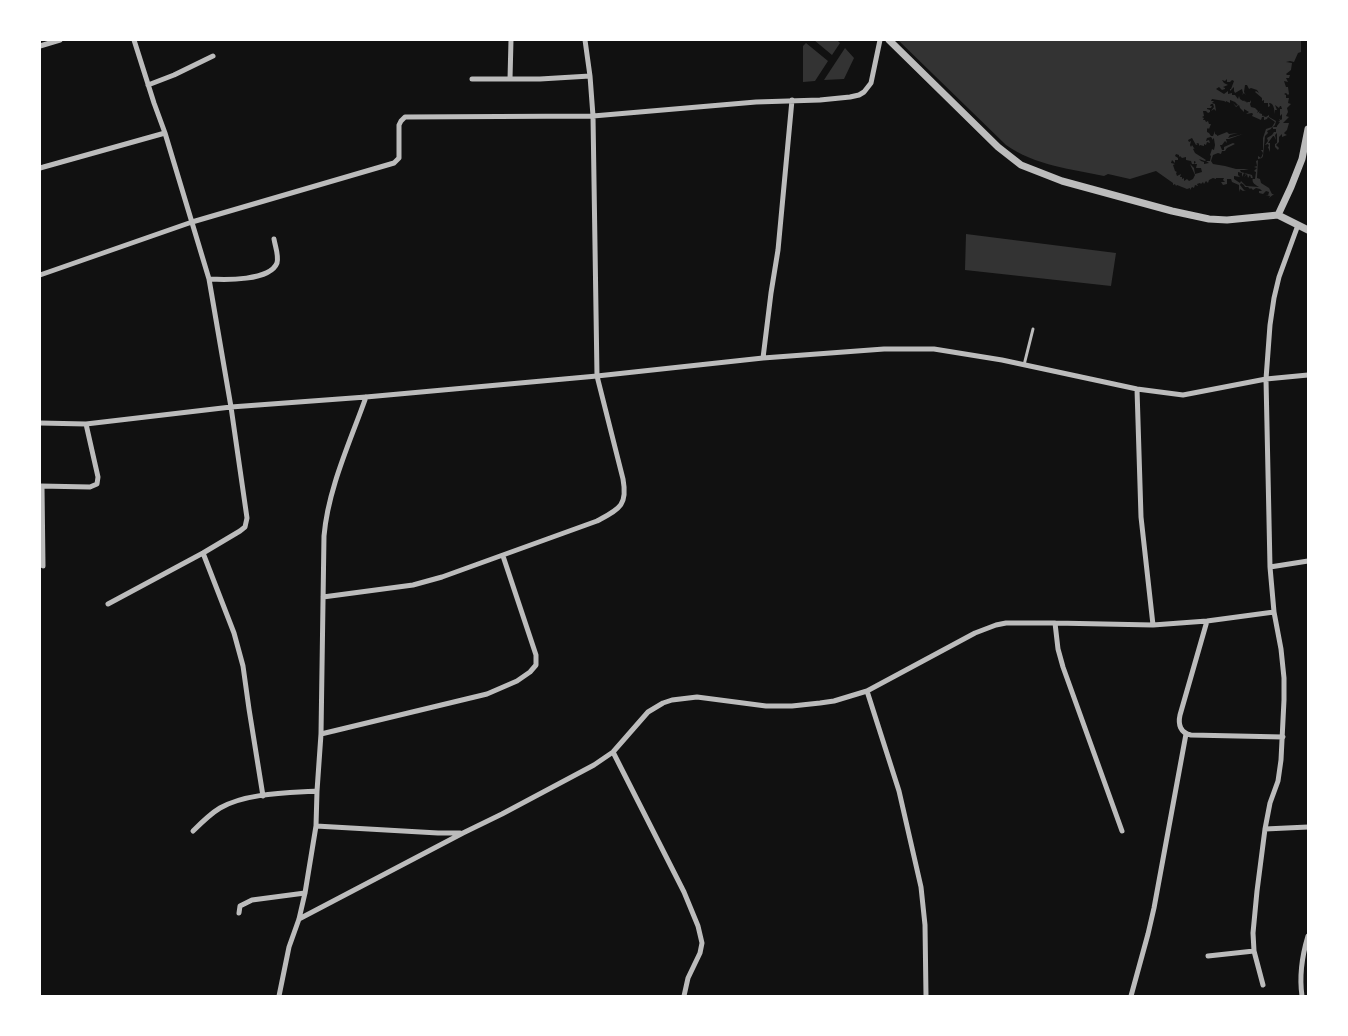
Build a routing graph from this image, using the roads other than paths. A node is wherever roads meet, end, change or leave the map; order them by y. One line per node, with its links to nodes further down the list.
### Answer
1 (60, 40): 7 (street)
2 (134, 40): 12 (street)
3 (511, 40): 11 (street)
4 (585, 40): 9 (street)
5 (880, 40): 13 (street)
6 (889, 40): 18 (street)
7 (40, 46)
8 (213, 56): 12 (street)
9 (590, 76): 11 (street); 14 (street)
10 (472, 79): 11 (street)
11 (510, 79)
12 (148, 85): 16 (street)
13 (792, 100): 14 (street); 26 (street)
14 (593, 116): 19 (street); 29 (street)
15 (1308, 130): 18 (street)
16 (165, 133): 17 (street); 19 (street)
17 (40, 168)
18 (1278, 215): 20 (street)
19 (192, 222): 23 (street); 24 (street)
20 (1298, 225): 21 (street); 30 (street)
21 (1308, 230)
22 (274, 239): 24 (street)
23 (40, 275)
24 (209, 279): 33 (street)
25 (1033, 329): 27 (lane)
26 (763, 358): 27 (street); 29 (street)
27 (1024, 365): 31 (street)
28 (1308, 375): 30 (street)
29 (597, 376): 32 (street); 38 (street)
30 (1266, 379): 31 (street); 41 (street)
31 (1137, 389): 47 (street)
32 (366, 397): 33 (street); 42 (street)
33 (231, 407): 35 (street); 37 (street)
34 (40, 422): 35 (street)
35 (86, 424): 36 (street)
36 (41, 487): 40 (street)
37 (204, 553): 43 (street); 54 (street)
38 (503, 556): 42 (street); 49 (street)
39 (1308, 561): 41 (street)
40 (43, 566)
41 (1270, 567): 44 (street)
42 (323, 596): 49 (street)
43 (108, 604)
44 (1274, 612): 45 (street); 51 (street)
45 (1206, 621): 47 (street); 50 (street)
46 (1056, 623): 47 (street); 48 (street); 59 (street)
47 (1154, 625)
48 (867, 691): 52 (street); 70 (street)
49 (321, 734): 53 (street)
50 (1186, 734): 51 (street); 71 (street)
51 (1283, 737): 57 (street)
52 (613, 752): 60 (street); 69 (street)
53 (317, 791): 54 (street); 55 (street)
54 (263, 796): 58 (street)
55 (316, 826): 60 (street); 61 (street)
56 (1308, 827): 57 (street)
57 (1265, 829): 65 (street)
58 (193, 831)
59 (1122, 831)
60 (463, 833): 63 (street)
61 (305, 893): 62 (street); 63 (street)
62 (239, 913)
63 (299, 919): 68 (street)
64 (1308, 936): 72 (street)
65 (1254, 951): 66 (street); 67 (street)
66 (1208, 956)
67 (1263, 985)
68 (278, 996)
69 (684, 996)
70 (926, 996)
71 (1131, 996)
72 (1302, 996)

